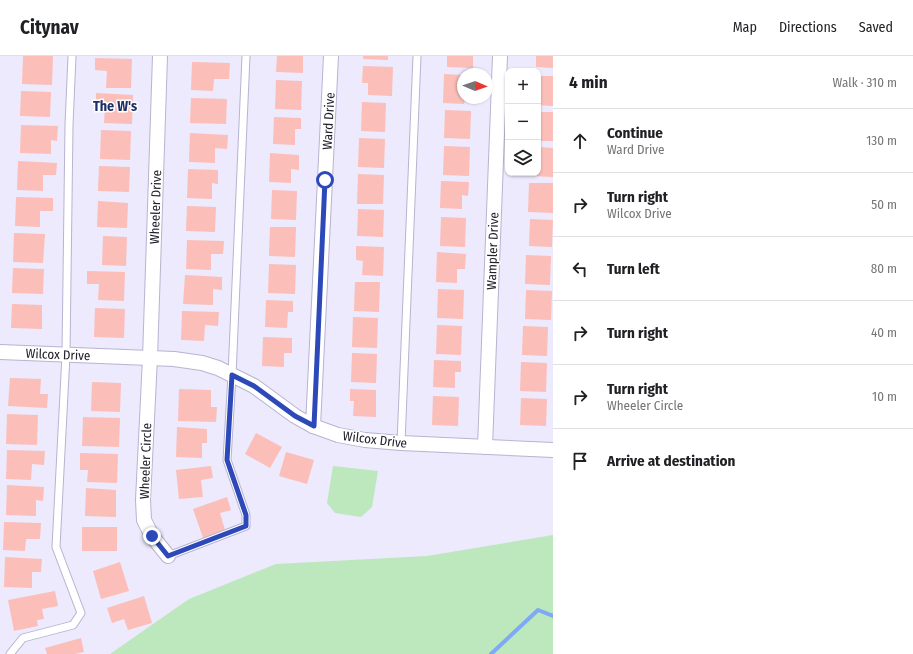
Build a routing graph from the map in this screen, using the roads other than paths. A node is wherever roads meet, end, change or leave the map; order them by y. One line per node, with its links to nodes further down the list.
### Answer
1 (72, 56): 8 (lane)
2 (160, 56): 9 (street, Wheeler Drive)
3 (246, 56): 10 (lane)
4 (330, 56): 11 (street, Ward Drive)
5 (417, 56): 12 (lane)
6 (500, 56): 13 (street, Wampler Drive)
7 (0, 352): 8 (street, Wilcox Drive)
8 (66, 355): 9 (street, Wilcox Drive); 16 (lane)
9 (150, 358): 10 (street, Wilcox Drive); 15 (street, Wheeler Circle)
10 (232, 375): 11 (street, Wilcox Drive); 15 (lane)
11 (314, 426): 12 (street, Wilcox Drive)
12 (401, 443): 13 (street, Wilcox Drive)
13 (485, 447): 14 (street, Wilcox Drive)
14 (553, 450)
15 (168, 556)
16 (10, 654)

